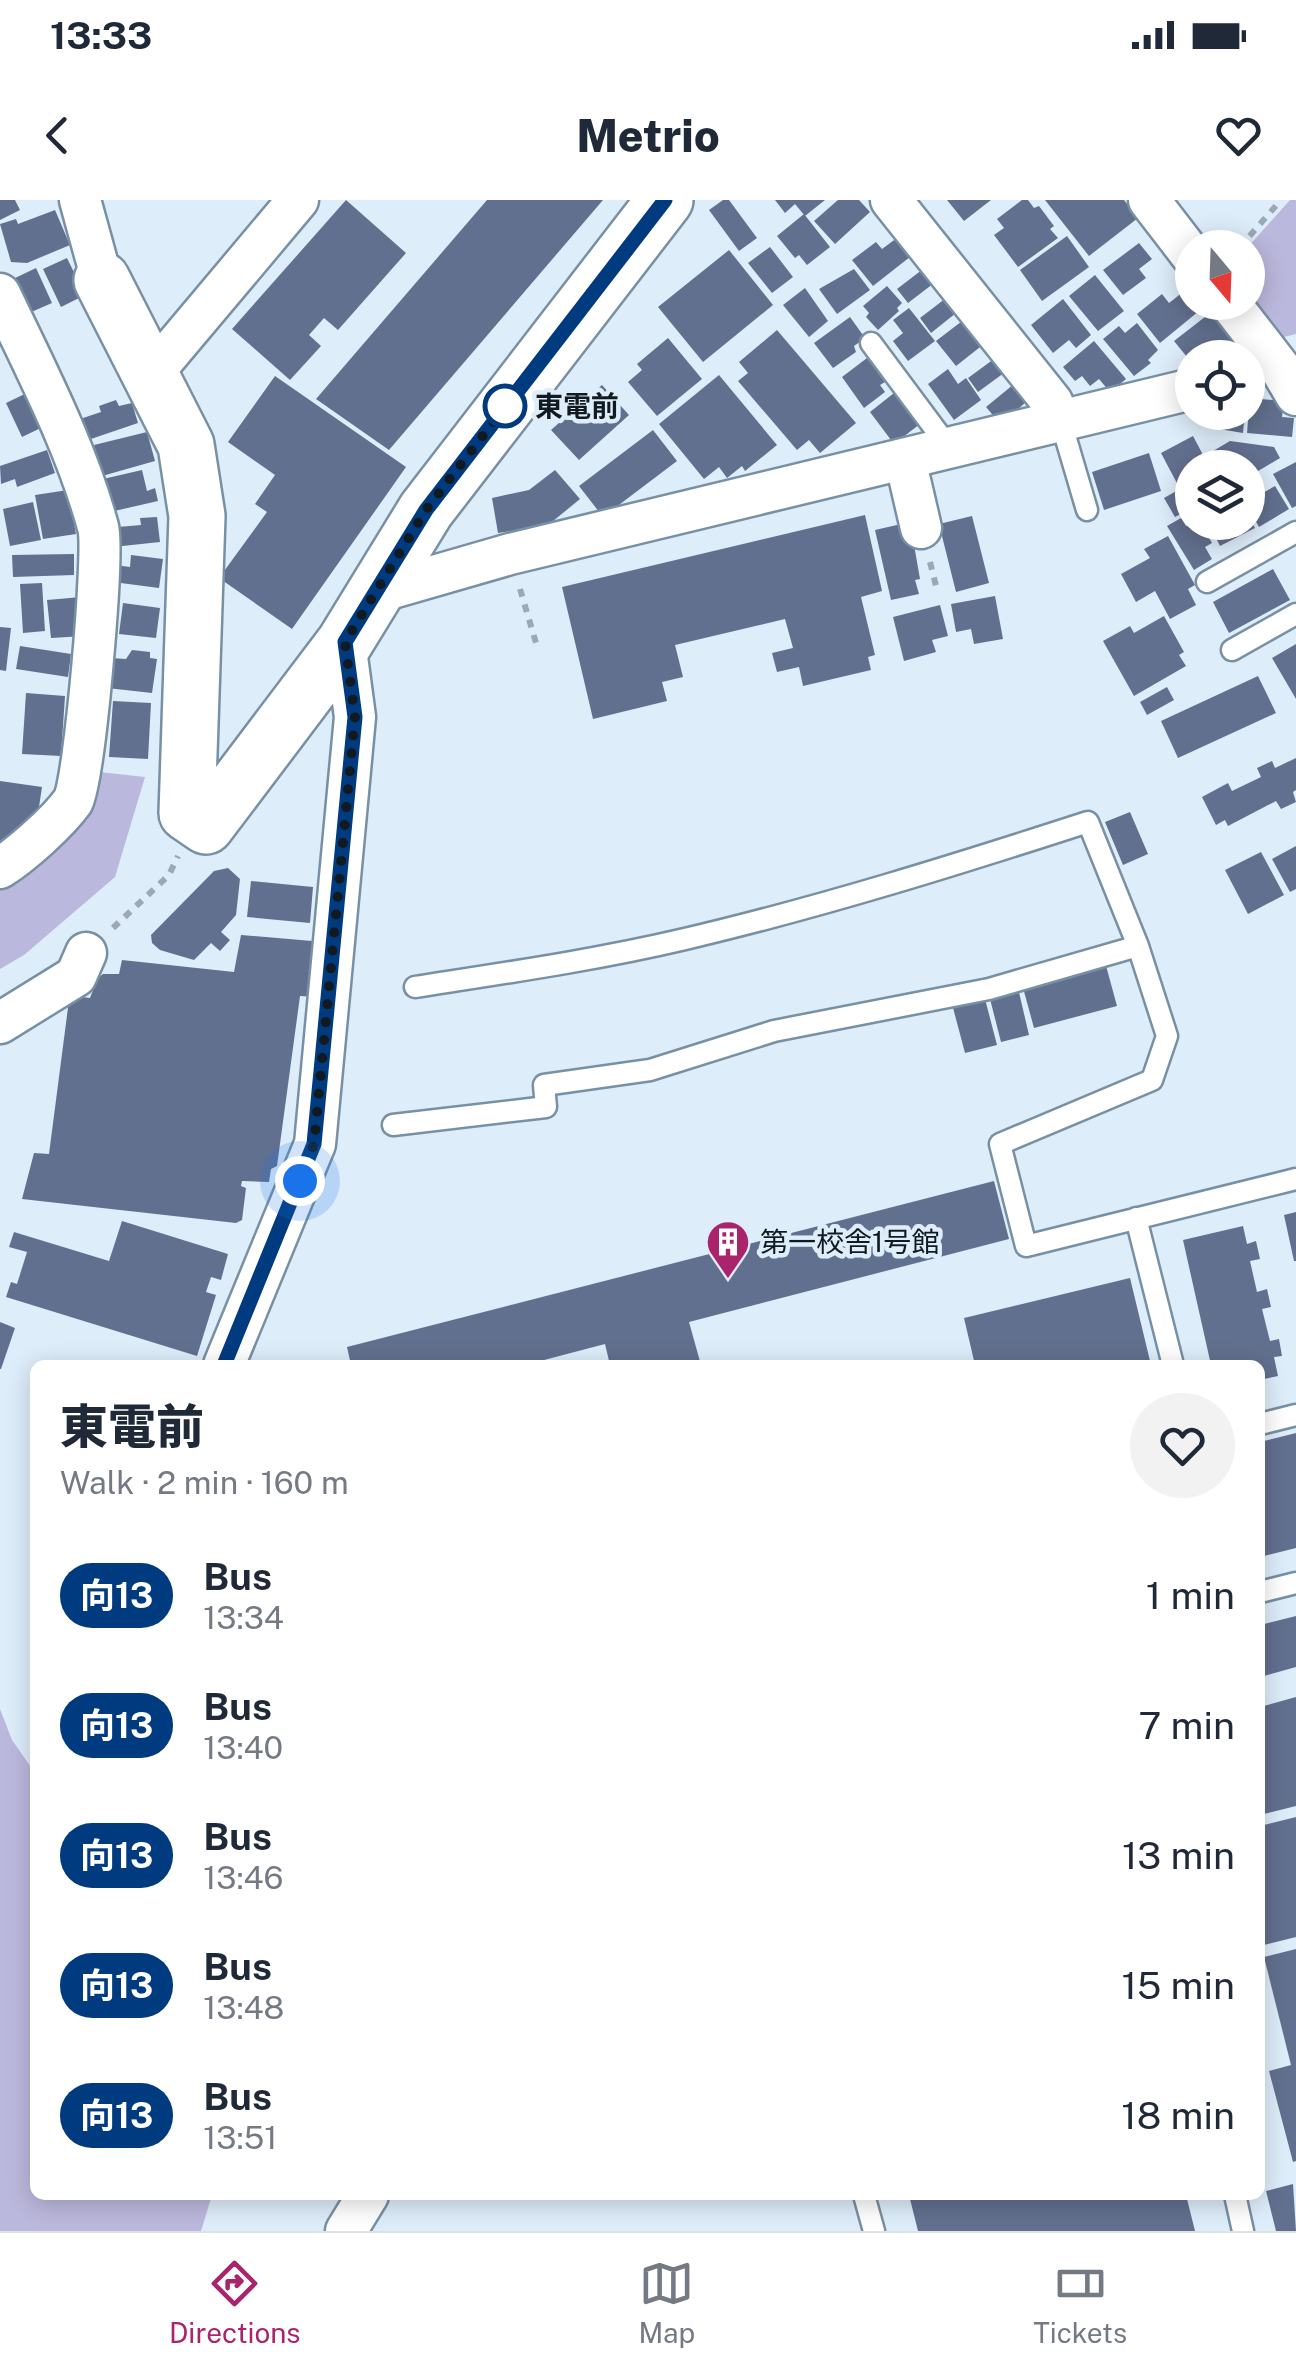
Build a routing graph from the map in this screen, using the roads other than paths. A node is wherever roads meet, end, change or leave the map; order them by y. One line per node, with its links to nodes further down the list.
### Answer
1 (80, 200): 7 (street)
2 (298, 200): 12 (street)
3 (665, 200): 21 (street)
4 (891, 200): 14 (street)
5 (1149, 200): 6 (street)
6 (1175, 234)
7 (102, 280): 12 (street)
8 (0, 294): 25 (street)
9 (1242, 320): 11 (street)
10 (871, 342): 15 (lane)
11 (1280, 374)
12 (150, 376): 23 (street)
13 (1175, 393): 14 (street)
14 (1061, 422): 15 (street); 17 (lane)
15 (950, 448): 16 (street)
16 (906, 460): 18 (street); 21 (street)
17 (1087, 510)
18 (921, 528)
19 (1296, 532): 20 (lane)
20 (1208, 582)
21 (375, 593): 23 (street)
22 (1296, 614): 24 (lane)
23 (345, 642): 33 (street)
24 (1232, 650)
25 (0, 868)
26 (1138, 946): 28 (lane); 30 (lane); 32 (lane)
27 (86, 952): 29 (street)
28 (415, 986)
29 (0, 1022)
30 (393, 1125)
31 (1296, 1179): 32 (lane)
32 (1136, 1218): 34 (lane)
33 (226, 1360)
34 (1172, 1360)
35 (1296, 1415): 36 (lane)
36 (1265, 1423)
37 (1296, 1583): 38 (lane)
38 (1265, 1591)
39 (365, 2200): 42 (street)
40 (865, 2200): 43 (lane)
41 (1236, 2200): 44 (lane)
42 (346, 2231)
43 (874, 2231)
44 (1243, 2231)

